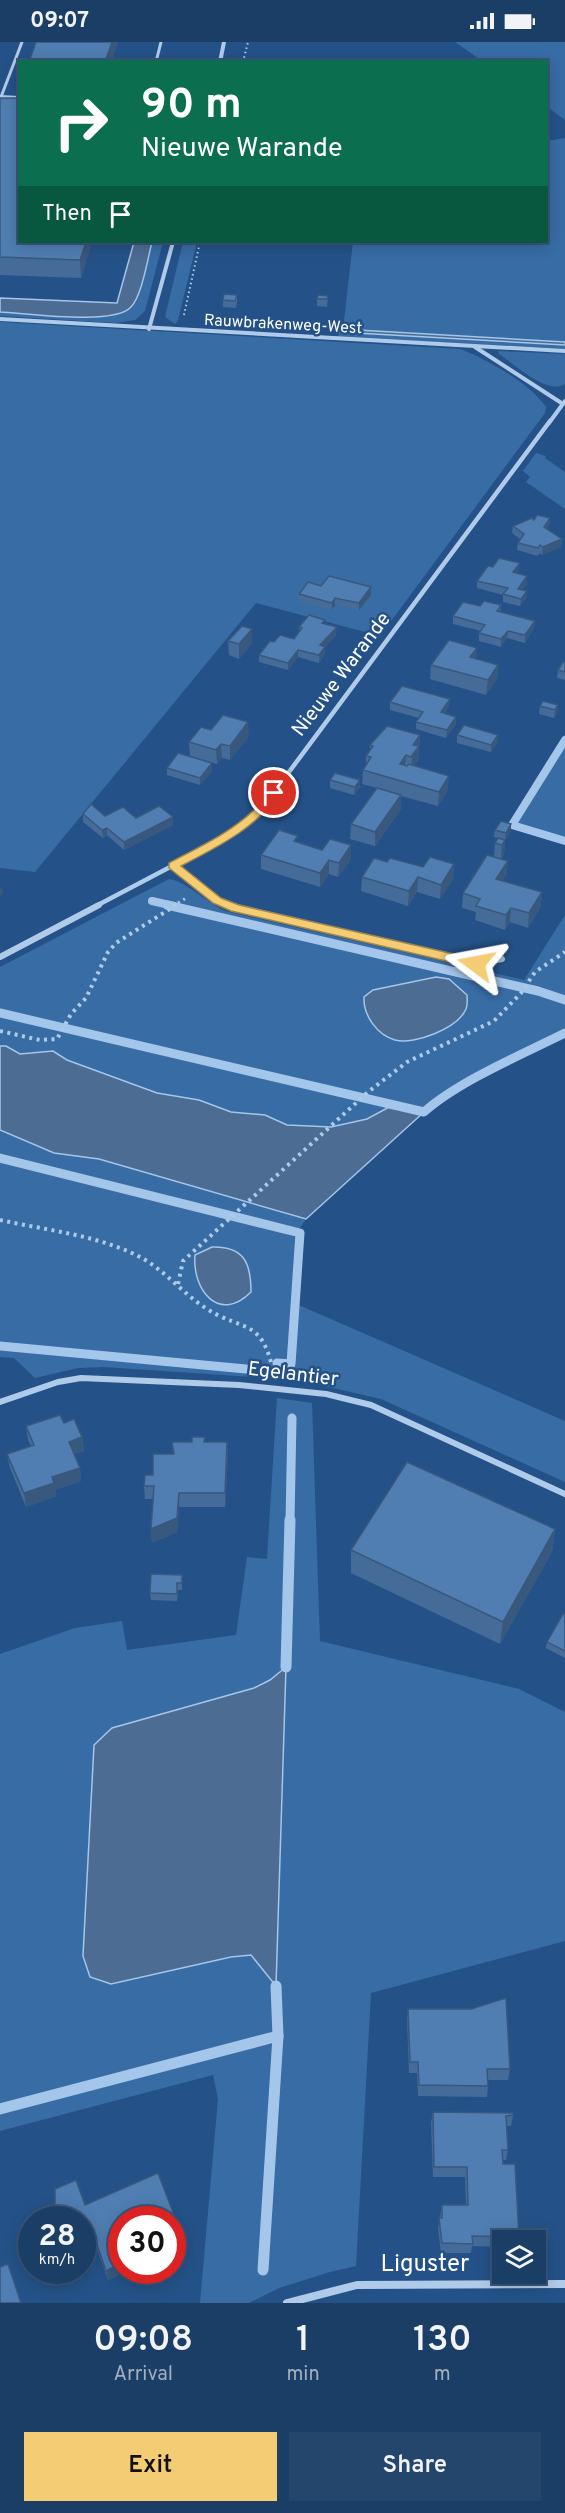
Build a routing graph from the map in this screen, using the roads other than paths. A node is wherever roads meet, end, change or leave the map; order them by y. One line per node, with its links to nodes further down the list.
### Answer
1 (22, 42): 6 (lane)
2 (161, 42): 4 (lane)
3 (224, 42): 5 (street)
4 (156, 60)
5 (220, 60)
6 (1, 97): 7 (street)
7 (18, 98)
8 (173, 243): 10 (street)
9 (0, 319): 10 (street, Rauwbrakenweg-West)
10 (148, 328): 11 (street, Rauwbrakenweg-West)
11 (475, 347): 12 (street, Rauwbrakenweg-West); 13 (street, Nieuwe Warande)
12 (565, 351)
13 (564, 403): 14 (street, Nieuwe Warande)
14 (173, 866): 15 (street, Nieuwe Warande); 16 (street)
15 (0, 957)
16 (502, 959)
17 (0, 1402): 18 (street, Egelantier)
18 (565, 1494)
19 (565, 2284): 20 (street, Liguster)
20 (287, 2303)

